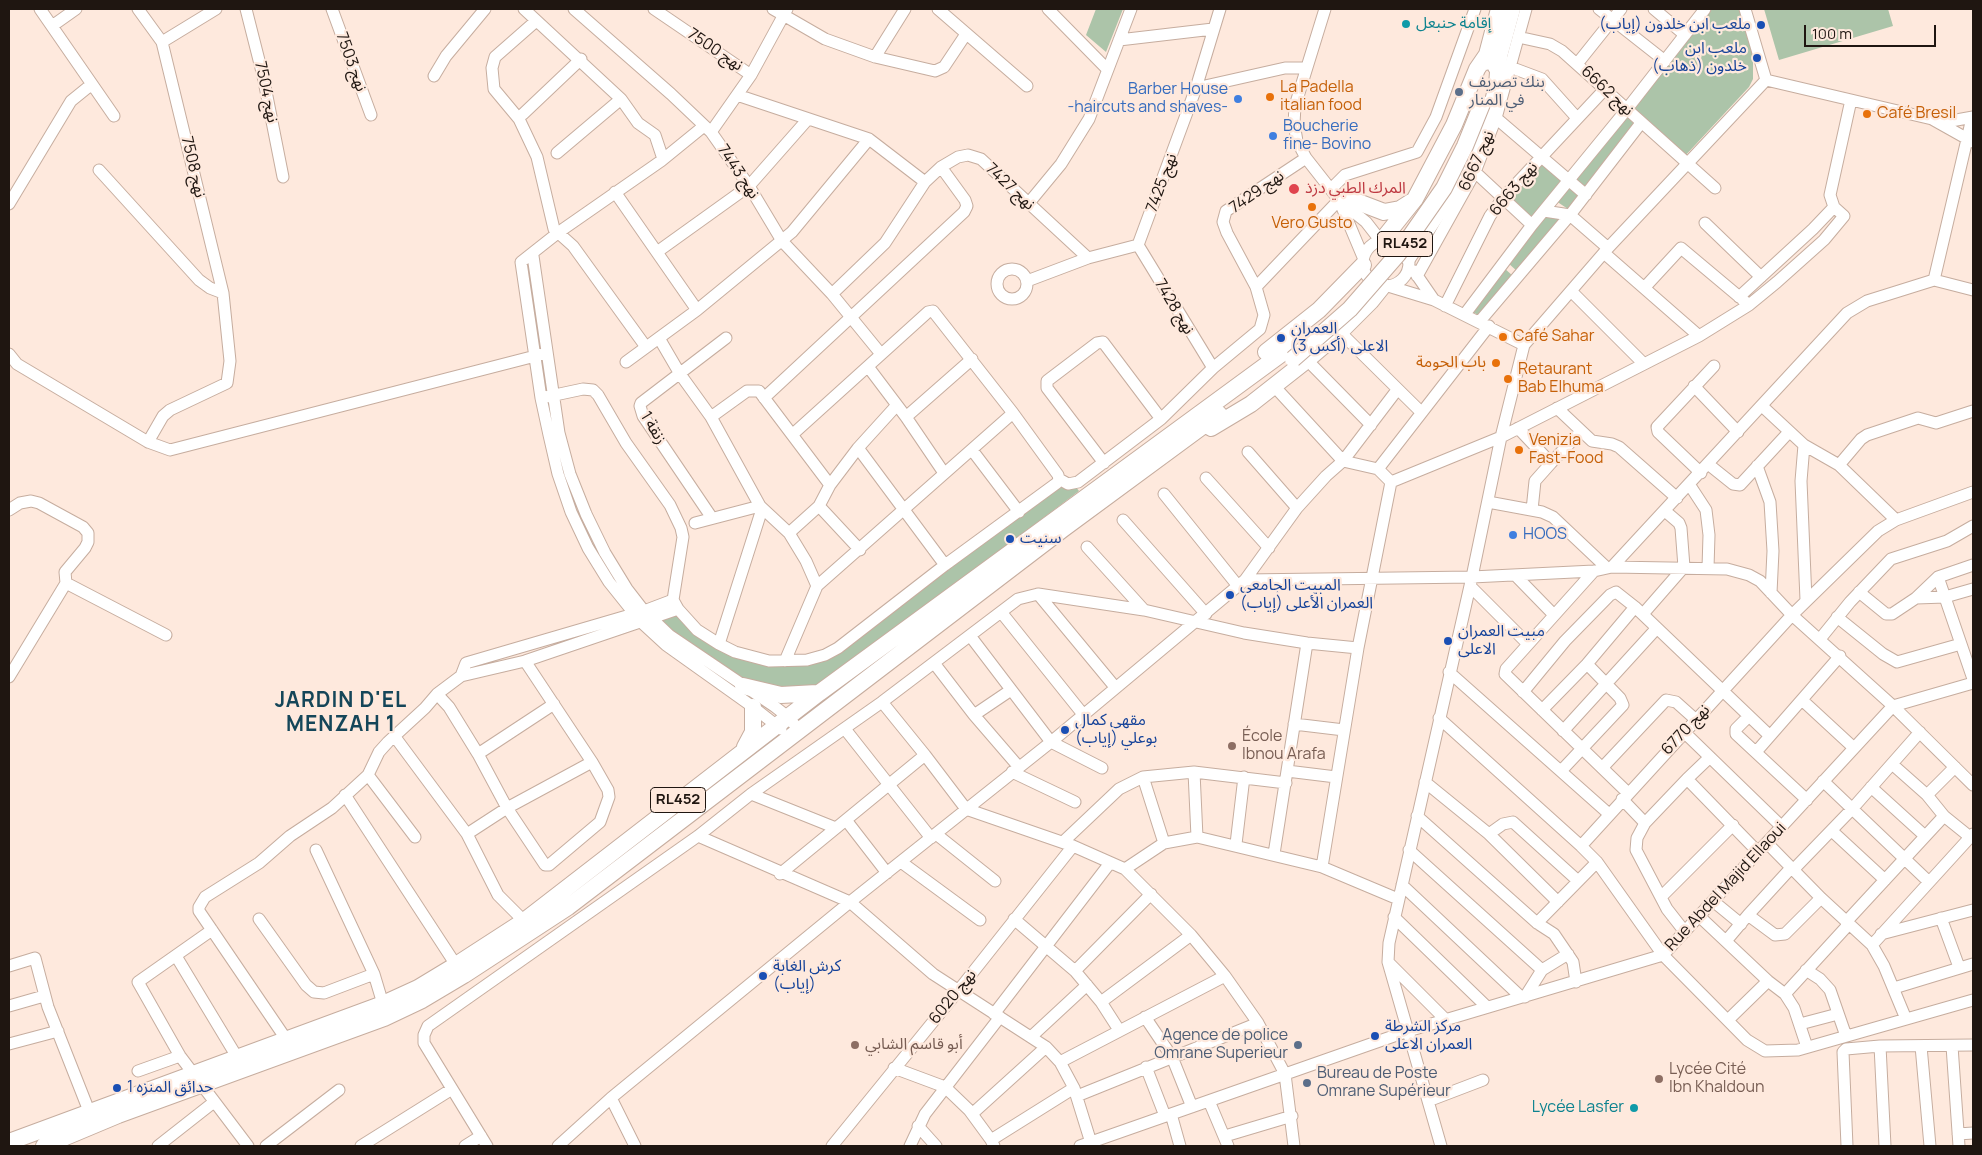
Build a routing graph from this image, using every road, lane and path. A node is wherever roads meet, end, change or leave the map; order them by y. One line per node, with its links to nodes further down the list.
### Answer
1 (40, 9): 30 (street)
2 (76, 9): 30 (street)
3 (138, 9): 36 (street)
4 (216, 9): 36 (street)
5 (246, 9): 75 (street, نهج 7504)
6 (332, 9): 56 (street, نهج 7503)
7 (485, 9): 45 (street)
8 (524, 9): 29 (street)
9 (574, 9): 64 (street, نهج 7443)
10 (654, 9): 44 (street, نهج 7500)
11 (773, 9): 27 (street)
12 (905, 9): 37 (street)
13 (938, 9): 32 (street)
14 (1048, 9): 43 (street)
15 (1131, 9): 35 (street)
16 (1220, 9): 31 (street, نهج 7425)
17 (1325, 9): 42 (street)
18 (1476, 9): 81 (street)
19 (1499, 9): 39 (highway, RL452)
20 (1512, 9): 39 (highway, RL452)
21 (1526, 9): 34 (street, نهج 6667)
22 (1599, 9): 28 (street)
23 (1622, 9): 28 (street)
24 (1654, 9): 33 (street)
25 (1705, 9): 33 (street)
26 (1745, 9): 46 (street)
27 (785, 12): 37 (street); 44 (street)
28 (1613, 19): 40 (street); 41 (street)
29 (536, 21): 38 (street); 92 (street)
30 (52, 26): 47 (street)
31 (1213, 29): 35 (street); 49 (street, نهج 7425)
32 (966, 34): 37 (street); 48 (street)
33 (1685, 35): 40 (street)
34 (1518, 37): 39 (street, نهج 6667); 41 (street, نهج 6662)
35 (1119, 40): 43 (street)
36 (162, 42): 114 (street, نهج 7508)
37 (875, 57)
38 (581, 59): 52 (street); 55 (street)
39 (1499, 60): 58 (street, نهج 6667); 59 (street); 84 (highway); 100 (highway); 132 (highway, RL452)
40 (1665, 61): 54 (street)
41 (1577, 64): 50 (street, نهج 6662)
42 (1306, 68): 49 (street); 68 (street)
43 (1107, 69): 86 (street)
44 (751, 75): 51 (street)
45 (434, 76)
46 (1766, 80): 53 (street); 71 (street)
47 (92, 84): 57 (street); 85 (street)
48 (1027, 86)
49 (1196, 88): 95 (street, نهج 7425)
50 (1605, 89): 54 (street, نهج 6662); 59 (street, نهج 6663)
51 (738, 95): 61 (street); 64 (street)
52 (621, 99): 67 (street); 70 (street)
53 (1850, 100): 62 (street); 87 (street)
54 (1627, 110): 63 (street, نهج 6662); 76 (street)
55 (524, 114)
56 (370, 115)
57 (114, 116)
58 (1496, 118): 69 (street); 74 (street, نهج 6667)
59 (1577, 118): 69 (street, نهج 6663)
60 (1973, 118): 62 (street); 66 (street)
61 (808, 119): 65 (street); 78 (street)
62 (1932, 119): 66 (street)
63 (1641, 123): 71 (street, نهج 6662); 82 (street)
64 (707, 129): 70 (street); 78 (street, نهج 7443)
65 (870, 139): 77 (street); 94 (street)
66 (1970, 141): 106 (street)
67 (557, 153)
68 (1306, 158): 81 (street); 110 (street, نهج 7429)
69 (1540, 158): 76 (street); 83 (street, نهج 6663)
70 (663, 159): 80 (street)
71 (1686, 164): 79 (street, نهج 6662); 96 (street)
72 (941, 168): 77 (street, نهج 7427); 86 (street, نهج 7427); 121 (street)
73 (99, 170): 114 (street)
74 (1476, 172): 83 (street); 104 (street, نهج 6667)
75 (283, 177)
76 (1568, 180): 82 (street); 88 (street)
77 (926, 182): 115 (street, نهج 7427)
78 (749, 186): 94 (street, نهج 7443); 97 (street)
79 (1714, 188)
80 (616, 192): 92 (street); 97 (street)
81 (1335, 195): 84 (highway); 93 (street); 101 (street); 110 (street)
82 (1586, 195): 89 (street)
83 (1503, 198): 91 (street); 117 (street, نهج 6663)
84 (1415, 200): 93 (highway)
85 (9, 204)
86 (1028, 204): 99 (street, نهج 7427)
87 (1834, 207): 103 (street); 108 (street)
88 (1544, 211): 89 (street); 91 (street)
89 (1570, 215): 96 (street); 105 (street)
90 (1705, 223): 103 (street)
91 (1532, 225): 102 (street)
92 (559, 232): 98 (street); 128 (street)
93 (1382, 240): 100 (street); 101 (street)
94 (782, 241): 115 (street, نهج 7443); 119 (street)
95 (1138, 245): 99 (street); 138 (street, نهج 7428)
96 (1606, 250): 111 (street); 113 (street)
97 (657, 252): 119 (street)
98 (533, 256): 130 (street); 130 (street)
99 (1088, 258): 107 (street)
100 (1408, 259): 104 (street); 109 (street)
101 (1363, 261): 109 (street); 161 (highway)
102 (1503, 263): 105 (street); 120 (street)
103 (1764, 274): 108 (street); 116 (street)
104 (1417, 276): 117 (street)
105 (1518, 276): 122 (street)
106 (1934, 280): 112 (street); 147 (street)
107 (1027, 281)
108 (1777, 282): 118 (street)
109 (1386, 286): 117 (street); 123 (highway)
110 (1256, 287): 138 (street)
111 (1645, 287): 116 (street); 124 (street)
112 (1973, 290)
113 (1571, 291): 127 (street); 135 (street)
114 (223, 293): 163 (street, نهج 7508)
115 (832, 294): 121 (street, نهج 7443)
116 (1739, 296): 118 (street)
117 (1439, 303): 120 (street)
118 (1749, 305): 124 (street)
119 (697, 310): 125 (street)
120 (1465, 314): 122 (street)
121 (851, 316): 131 (street, نهج 7443); 145 (street)
122 (1485, 323): 127 (street); 150 (street)
123 (1340, 332): 132 (highway); 142 (street)
124 (1699, 336): 135 (street)
125 (659, 338): 128 (street); 139 (street)
126 (726, 338): 139 (street, زنقة 1)
127 (1524, 345): 162 (street)
128 (646, 347): 134 (street)
129 (9, 354): 163 (street)
130 (541, 354): 143 (street); 144 (street); 163 (street)
131 (881, 354): 133 (street); 137 (street)
132 (1296, 356): 140 (highway); 155 (street); 161 (highway, RL452)
133 (972, 359): 151 (street); 153 (street)
134 (626, 362)
135 (1644, 364): 148 (street)
136 (1714, 366): 141 (street)
137 (869, 368): 146 (street); 160 (street)
138 (1212, 368): 154 (street)
139 (680, 374): 152 (street); 193 (street, زنقة 1)
140 (1274, 386): 161 (highway); 168 (street)
141 (1694, 386): 158 (street); 174 (street)
142 (1397, 390): 150 (street); 155 (street)
143 (553, 396): 144 (street); 222 (street); 229 (street)
144 (541, 398): 229 (street)
145 (764, 398): 152 (street); 160 (street)
146 (897, 405): 153 (street); 165 (street)
147 (1762, 406): 158 (street); 159 (street)
148 (1557, 408): 156 (street); 157 (street)
149 (1973, 411): 171 (street)
150 (1421, 412): 173 (street)
151 (1013, 413): 166 (street); 177 (street)
152 (711, 417): 186 (street)
153 (906, 417): 175 (street)
154 (1161, 419): 170 (street); 170 (street)
155 (1372, 425): 168 (street)
156 (1518, 428): 162 (street); 169 (street)
157 (1581, 431): 169 (street); 183 (street)
158 (1738, 432): 174 (street)
159 (1789, 432): 164 (street); 172 (street)
160 (793, 434): 180 (street)
161 (1181, 436): 256 (highway, RL452); 277 (highway, RL452)
162 (1501, 437): 178 (street); 184 (street)
163 (148, 442)
164 (1804, 445): 171 (street); 221 (street)
165 (858, 448): 180 (street); 189 (street)
166 (972, 450): 175 (street); 191 (street)
167 (1248, 452): 187 (street)
168 (1343, 461): 173 (street); 187 (street)
169 (1551, 462): 190 (street)
170 (1104, 463): 177 (street)
171 (1839, 465): 195 (street)
172 (1757, 466): 174 (street); 217 (street)
173 (1378, 469): 178 (street)
174 (1704, 469): 179 (street)
175 (944, 473): 189 (street)
176 (1206, 478): 200 (street)
177 (1059, 479): 191 (street)
178 (1391, 482): 210 (street)
179 (1690, 484): 183 (street); 206 (street)
180 (830, 485): 185 (street)
181 (1973, 492): 195 (street, نهج 6770)
182 (1164, 494): 213 (street)
183 (1677, 498): 192 (street)
184 (1488, 502): 190 (street); 211 (street)
185 (819, 506): 198 (street); 201 (street)
186 (761, 508): 193 (street); 198 (street); 238 (street)
187 (1297, 508): 200 (street)
188 (9, 510): 212 (street)
189 (904, 510): 201 (street); 202 (street)
190 (1532, 510): 204 (street)
191 (1018, 512): 202 (street)
192 (1665, 512): 204 (street); 205 (street)
193 (712, 518): 196 (street)
194 (1123, 520): 226 (street)
195 (1896, 520): 221 (street, نهج 6770)
196 (695, 523)
197 (1973, 526): 216 (street)
198 (789, 533): 214 (street)
199 (1087, 547): 223 (street)
200 (1269, 548): 213 (street)
201 (860, 550): 214 (street)
202 (945, 565): 244 (street)
203 (1973, 565): 209 (street)
204 (1609, 567): 205 (street); 207 (street)
205 (1684, 567): 206 (street); 224 (street)
206 (1708, 568): 217 (street)
207 (1594, 570): 208 (street); 227 (street)
208 (1515, 575): 211 (street); 227 (street)
209 (1938, 577): 219 (street); 220 (street)
210 (1371, 579): 211 (street); 213 (street); 240 (street)
211 (1471, 581): 239 (street); 247 (street)
212 (66, 583): 234 (street); 249 (street)
213 (1241, 583): 226 (street)
214 (817, 586): 244 (street)
215 (1973, 589): 220 (street)
216 (1859, 592): 219 (street); 230 (street)
217 (1771, 593): 228 (street)
218 (1038, 594): 223 (street); 225 (street); 253 (street)
219 (1916, 598): 220 (street)
220 (1945, 598): 241 (street)
221 (1806, 600): 228 (street, نهج 6770)
222 (675, 605): 229 (street); 231 (street); 238 (street)
223 (1144, 610): 232 (street)
224 (1639, 611): 233 (street); 246 (street); 257 (street)
225 (1001, 612): 235 (street); 265 (street)
226 (1206, 614): 232 (street)
227 (1554, 615): 239 (street)
228 (1792, 615): 236 (street); 255 (street, نهج 6770)
229 (639, 616): 231 (street); 243 (street); 248 (street); 263 (street)
230 (1837, 617): 236 (street); 241 (street)
231 (653, 619): 252 (street)
232 (1196, 623): 237 (street); 253 (street)
233 (1656, 629): 251 (street); 255 (street)
234 (166, 635)
235 (971, 636): 245 (street); 254 (street)
236 (1820, 639): 242 (street)
237 (1306, 643): 240 (street); 271 (street)
238 (719, 644): 244 (street)
239 (1528, 644): 257 (street)
240 (1358, 648): 273 (street)
241 (1966, 650): 250 (street)
242 (1840, 656): 259 (street); 262 (street)
243 (525, 661): 248 (street); 261 (street)
244 (785, 661)
245 (934, 663): 260 (street); 266 (street)
246 (1587, 664): 251 (street); 264 (street)
247 (1449, 672): 268 (street); 295 (street)
248 (461, 676): 258 (street)
249 (9, 677)
250 (1973, 681): 262 (street)
251 (1606, 683): 274 (street); 281 (street)
252 (743, 686): 256 (highway); 270 (street)
253 (1115, 687): 265 (street)
254 (1010, 690): 266 (street); 280 (street)
255 (1722, 691): 267 (street); 269 (street, نهج 6770)
256 (819, 692): 270 (highway, RL452)
257 (1523, 692): 264 (street)
258 (437, 694): 279 (street); 285 (street)
259 (1802, 700): 278 (street); 282 (street)
260 (882, 702): 272 (street); 286 (street)
261 (554, 704): 285 (street); 288 (street)
262 (1893, 706): 276 (street); 282 (street, Rue Abdel Majid Ellaoui)
263 (753, 707): 270 (street); 284 (highway)
264 (1542, 710): 274 (street)
265 (1082, 713): 280 (street)
266 (974, 715): 293 (street)
267 (1749, 716): 278 (street); 283 (street)
268 (1439, 718): 302 (street); 338 (street)
269 (1695, 719): 275 (street, نهج 6770); 292 (street)
270 (782, 721): 277 (street); 284 (highway, RL452)
271 (1294, 724): 273 (street); 294 (street)
272 (845, 729): 305 (street); 308 (street)
273 (1344, 730): 300 (street)
274 (1563, 731): 281 (street)
275 (1684, 732): 287 (street); 311 (street, نهج 6770)
276 (1920, 732): 289 (street); 290 (street)
277 (793, 734): 437 (highway, RL452)
278 (1770, 736): 283 (street)
279 (395, 737): 297 (street); 326 (street)
280 (1051, 742): 291 (street); 293 (street)
281 (1581, 748): 292 (street); 295 (street)
282 (1854, 748): 303 (street, Rue Abdel Majid Ellaoui)
283 (1756, 752): 312 (street)
284 (740, 753): 372 (highway, RL452)
285 (478, 754): 314 (street)
286 (925, 755): 305 (street); 315 (street)
287 (1710, 757): 301 (street); 323 (street)
288 (592, 762): 314 (street); 314 (street)
289 (1892, 764): 307 (street); 310 (street)
290 (1955, 766): 306 (street); 310 (street)
291 (1102, 768)
292 (1602, 768): 311 (street)
293 (1015, 769): 313 (street); 315 (street)
294 (1287, 770): 300 (street); 304 (street)
295 (1561, 771): 317 (street)
296 (1194, 772): 298 (street); 299 (street); 333 (street)
297 (368, 775): 309 (street); 332 (street)
298 (1143, 777): 334 (street); 336 (street, نهج 6020)
299 (1244, 777): 304 (street); 337 (street)
300 (1336, 777): 347 (street)
301 (1687, 779): 321 (street); 322 (street)
302 (1425, 782): 318 (street); 327 (street)
303 (1823, 782): 312 (street, Rue Abdel Majid Ellaoui); 316 (street)
304 (1286, 783): 342 (street)
305 (890, 784): 320 (street); 329 (street)
306 (1973, 785)
307 (1871, 788): 316 (street); 330 (street)
308 (751, 794): 324 (street); 328 (street)
309 (346, 795): 375 (street); 387 (street)
310 (1927, 795): 319 (street)
311 (1625, 796): 317 (street, نهج 6770); 321 (street)
312 (1807, 800): 323 (street, Rue Abdel Majid Ellaoui)
313 (1075, 802)
314 (507, 808): 326 (street)
315 (966, 808): 329 (street); 336 (street)
316 (1852, 809): 325 (street); 343 (street)
317 (1609, 814): 338 (street, نهج 6770)
318 (1417, 816): 340 (street); 373 (street)
319 (1944, 816): 330 (street); 331 (street)
320 (846, 820): 324 (street); 350 (street)
321 (1645, 823): 358 (street)
322 (1732, 825): 341 (street); 358 (street)
323 (1782, 827): 335 (street, Rue Abdel Majid Ellaoui)
324 (836, 828): 351 (street)
325 (1832, 831): 349 (street); 353 (street)
326 (467, 834): 372 (street)
327 (1489, 834): 352 (street); 363 (street)
328 (698, 836): 351 (street); 440 (street)
329 (933, 836): 344 (street); 354 (street)
330 (1926, 836): 343 (street)
331 (1972, 836): 355 (street)
332 (415, 837)
333 (1197, 837): 334 (street); 337 (street)
334 (1164, 843): 348 (street)
335 (1767, 843): 341 (street, Rue Abdel Majid Ellaoui); 349 (street)
336 (1068, 844): 346 (street); 369 (street, نهج 6020)
337 (1236, 844): 342 (street)
338 (1581, 846): 345 (street)
339 (316, 850): 393 (street)
340 (1409, 850): 356 (street); 390 (street)
341 (1758, 852): 361 (street, Rue Abdel Majid Ellaoui)
342 (1274, 854): 347 (street)
343 (1905, 859): 353 (street); 355 (street)
344 (901, 862): 350 (street); 370 (street)
345 (1597, 862): 352 (street); 383 (street)
346 (1110, 863): 348 (street); 381 (street)
347 (1322, 867): 360 (street)
348 (1125, 869): 357 (street)
349 (1792, 869): 359 (street); 371 (street)
350 (887, 873): 362 (street)
351 (780, 874): 362 (street)
352 (1577, 880): 363 (street)
353 (1885, 880): 374 (street)
354 (995, 881)
355 (1929, 882): 377 (street)
356 (1402, 885): 360 (street); 402 (street)
357 (1152, 894): 378 (street); 392 (street)
358 (1661, 897): 376 (street)
359 (1821, 898): 371 (street); 374 (street)
360 (1398, 899): 366 (street)
361 (1713, 900): 365 (street, Rue Abdel Majid Ellaoui); 371 (street)
362 (850, 902): 399 (street); 443 (street)
363 (1558, 902): 373 (street)
364 (1973, 910): 367 (street)
365 (1699, 916): 376 (street, Rue Abdel Majid Ellaoui); 379 (street)
366 (1394, 917): 385 (street); 407 (street)
367 (1941, 918): 377 (street); 389 (street)
368 (259, 919): 393 (street)
369 (1014, 919): 381 (street); 399 (street, نهج 6020)
370 (980, 920)
371 (1744, 920): 379 (street)
372 (524, 921): 387 (highway, RL452)
373 (1537, 922): 382 (street)
374 (1848, 923): 380 (street); 391 (street)
375 (212, 930): 384 (street); 421 (street)
376 (1685, 932): 383 (street, Rue Abdel Majid Ellaoui)
377 (1882, 934): 380 (street)
378 (1191, 935): 394 (street); 404 (street)
379 (1726, 941): 395 (street)
380 (1872, 945): 398 (street)
381 (1045, 946): 392 (street); 409 (street)
382 (1568, 954): 390 (street); 396 (street)
383 (1663, 955): 396 (street, Rue Abdel Majid Ellaoui); 413 (street)
384 (176, 956): 429 (street); 430 (street)
385 (1388, 962): 412 (street); 418 (street)
386 (1973, 964): 389 (street)
387 (456, 965): 405 (highway, RL452)
388 (9, 966): 401 (street)
389 (1959, 968): 398 (street)
390 (1542, 970): 402 (street)
391 (1806, 970): 400 (street); 408 (street)
392 (1075, 971): 397 (street)
393 (374, 974): 405 (street)
394 (1225, 976): 410 (street); 414 (street)
395 (1768, 981): 400 (street); 413 (street)
396 (1576, 982): 402 (street, Rue Abdel Majid Ellaoui)
397 (1087, 985): 404 (street); 419 (street)
398 (1894, 988): 411 (street)
399 (958, 991): 409 (street); 434 (street, نهج 6020)
400 (1785, 994): 415 (street)
401 (44, 996): 406 (street); 416 (street)
402 (1523, 997): 407 (street, Rue Abdel Majid Ellaoui)
403 (1973, 1000): 411 (street)
404 (1101, 1002): 417 (street)
405 (383, 1004): 421 (highway, RL452)
406 (9, 1006)
407 (1487, 1008): 412 (street, Rue Abdel Majid Ellaoui)
408 (1838, 1014): 415 (street); 420 (street)
409 (997, 1015): 419 (street); 439 (street)
410 (1145, 1016): 417 (street); 431 (street)
411 (1906, 1019): 420 (street)
412 (1446, 1020): 418 (street, Rue Abdel Majid Ellaoui)
413 (1728, 1020): 428 (street)
414 (1258, 1023): 431 (street); 436 (street)
415 (1800, 1024): 428 (street)
416 (58, 1030): 422 (street); 448 (street)
417 (1119, 1030): 432 (street)
418 (1408, 1031): 436 (street, Rue Abdel Majid Ellaoui); 445 (street)
419 (1032, 1036): 427 (street)
420 (1846, 1036): 428 (street)
421 (286, 1039): 430 (highway, RL452)
422 (9, 1044)
423 (1973, 1045): 426 (street)
424 (1880, 1046): 425 (street); 475 (street); 476 (street)
425 (1921, 1046): 426 (street); 477 (street)
426 (1952, 1046): 455 (street)
427 (1046, 1047): 432 (street); 449 (street)
428 (1807, 1047)
429 (180, 1056): 435 (street); 437 (street)
430 (237, 1057): 437 (highway, RL452)
431 (1172, 1057): 433 (street); 447 (street)
432 (1060, 1062): 442 (street)
433 (1146, 1067): 442 (street); 450 (street)
434 (894, 1068): 439 (street); 469 (street, نهج 6020)
435 (138, 1071)
436 (1285, 1074): 444 (street, Rue Abdel Majid Ellaoui); 451 (street)
437 (198, 1080): 446 (street); 448 (highway, RL452); 461 (highway, RL452)
438 (1483, 1080): 445 (street)
439 (945, 1088): 449 (street); 452 (street)
440 (452, 1089): 454 (street); 464 (street)
441 (339, 1090): 463 (street)
442 (1075, 1092): 458 (street); 460 (street)
443 (611, 1098): 467 (street); 468 (street)
444 (1209, 1101): 447 (street, Rue Abdel Majid Ellaoui); 456 (street)
445 (1428, 1101): 474 (street)
446 (214, 1102): 459 (street); 462 (street)
447 (1192, 1107): 450 (street, Rue Abdel Majid Ellaoui)
448 (89, 1111): 457 (highway, RL452)
449 (972, 1114): 458 (street)
450 (1168, 1115): 460 (street, Rue Abdel Majid Ellaoui); 472 (street)
451 (1292, 1116): 456 (street); 473 (street)
452 (918, 1126): 470 (street); 471 (street)
453 (1973, 1134): 455 (street)
454 (481, 1136): 465 (street); 466 (street)
455 (1959, 1140)
456 (1227, 1141)
457 (9, 1142)
458 (993, 1143)
459 (165, 1144)
460 (1088, 1145)
461 (44, 1146)
462 (248, 1146)
463 (266, 1146)
464 (361, 1146)
465 (464, 1146)
466 (487, 1146)
467 (558, 1146)
468 (635, 1146)
469 (832, 1146)
470 (910, 1146)
471 (936, 1146)
472 (1180, 1146)
473 (1294, 1146)
474 (1441, 1146)
475 (1847, 1146)
476 (1885, 1146)
477 (1930, 1146)

